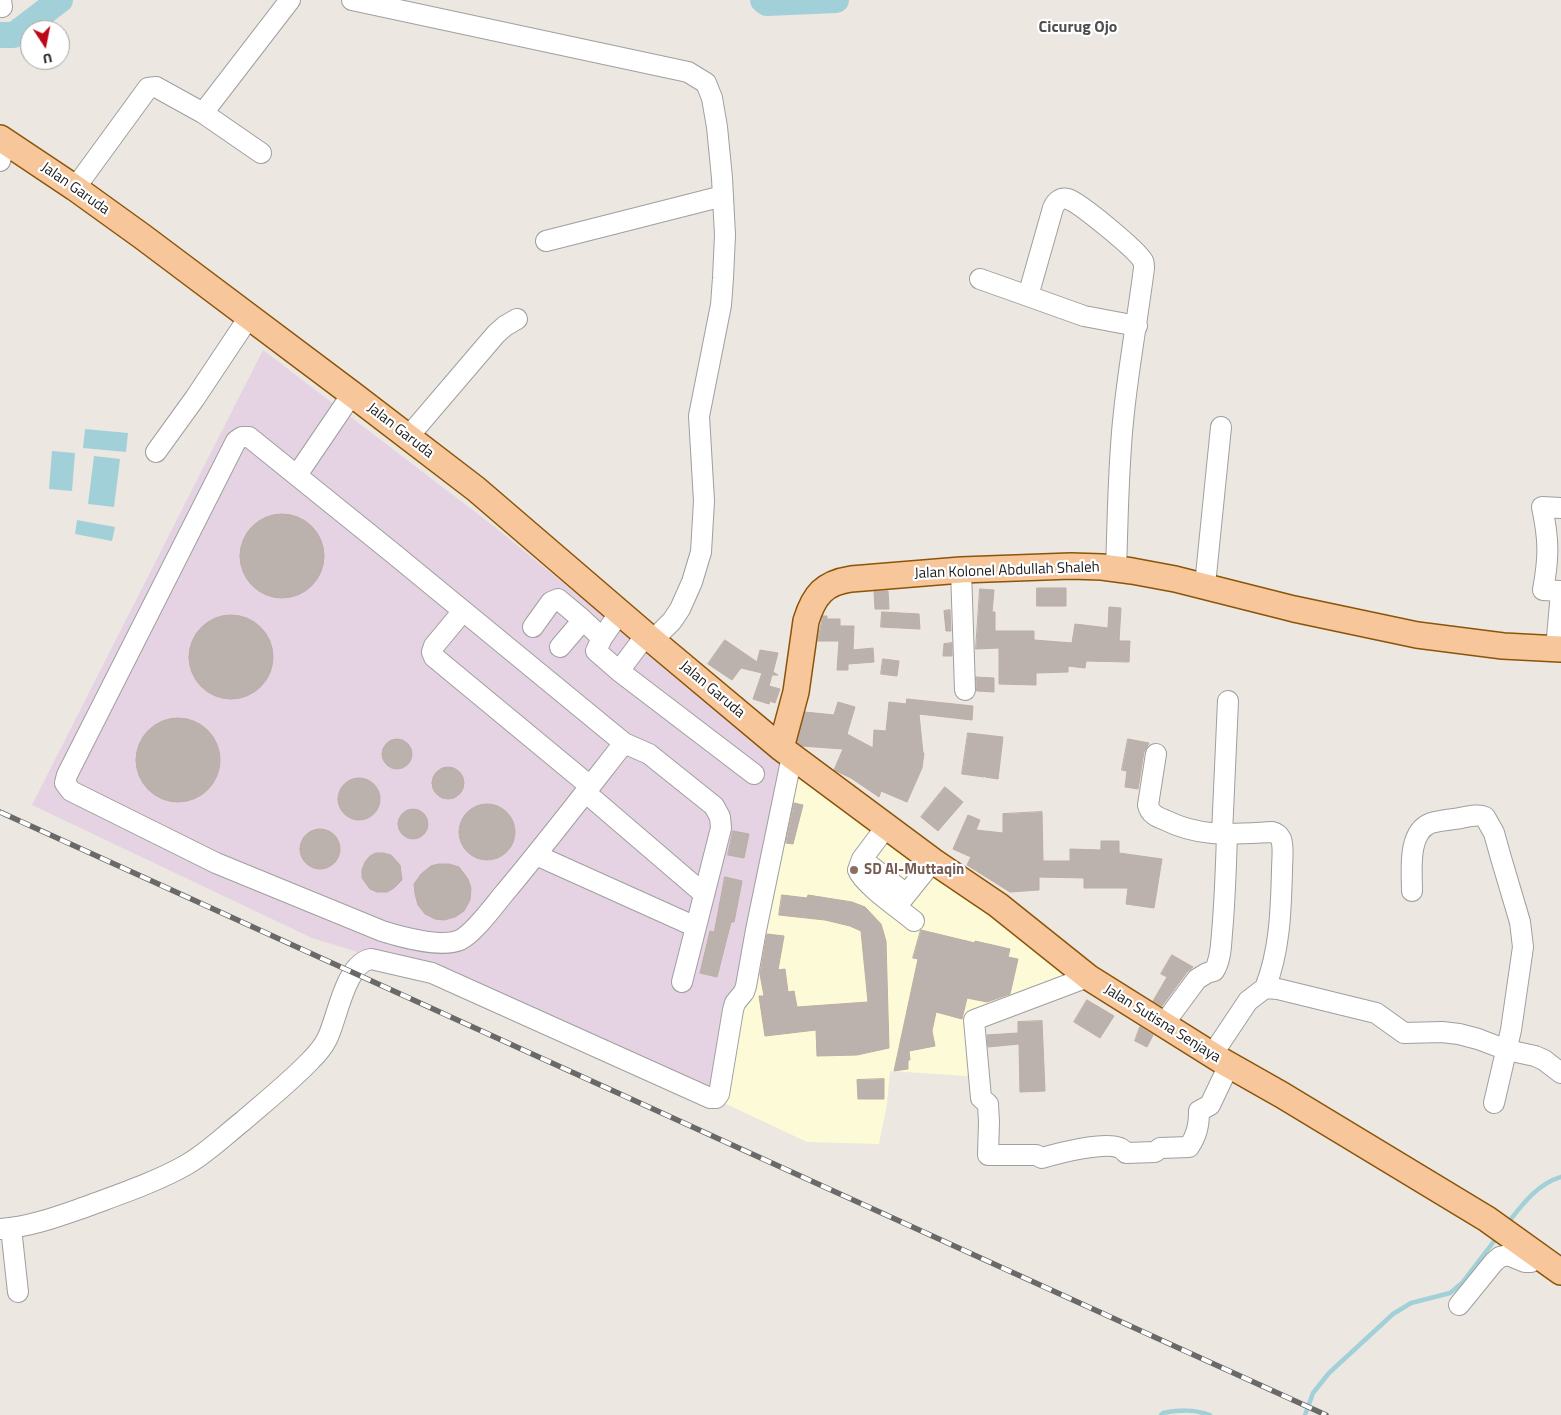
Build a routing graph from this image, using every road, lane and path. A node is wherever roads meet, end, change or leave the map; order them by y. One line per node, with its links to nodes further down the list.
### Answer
1 (290, 0): 3 (street)
2 (352, 0): 7 (street)
3 (203, 113): 5 (street); 6 (street)
4 (2, 147): 6 (main road, Jalan Garuda)
5 (261, 154)
6 (74, 188): 11 (main road, Jalan Garuda)
7 (722, 196): 8 (street); 29 (street)
8 (546, 241)
9 (980, 280): 10 (street)
10 (1028, 296): 13 (street); 13 (street)
11 (249, 317): 14 (main road, Jalan Garuda); 17 (street)
12 (517, 319): 16 (street)
13 (1137, 326): 20 (street)
14 (352, 394): 16 (main road, Jalan Garuda); 18 (street)
15 (1221, 426): 22 (street)
16 (408, 437): 25 (main road, Jalan Garuda)
17 (156, 452)
18 (297, 475): 24 (street); 42 (street)
19 (1561, 508): 23 (street)
20 (1116, 569): 21 (main road, Jalan Kolonel Abdullah Shaleh); 22 (main road, Jalan Kolonel Abdullah Shaleh)
21 (961, 570): 33 (street); 36 (main road, Jalan Kolonel Abdullah Shaleh)
22 (1205, 585): 31 (main road, Jalan Kolonel Abdullah Shaleh)
23 (1561, 592): 31 (street)
24 (463, 611): 35 (street); 39 (street)
25 (620, 612): 28 (street); 29 (main road, Jalan Garuda)
26 (583, 620): 27 (street); 28 (street); 30 (street)
27 (533, 627)
28 (602, 638): 32 (street)
29 (649, 638): 32 (street); 36 (main road, Jalan Garuda)
30 (560, 647)
31 (1558, 649)
32 (619, 671): 38 (street)
33 (966, 690)
34 (1228, 701): 41 (street)
35 (624, 743): 39 (street); 45 (street)
36 (786, 752): 40 (main road, Jalan Sutisna Senjaya); 57 (street)
37 (1156, 754): 41 (street)
38 (754, 774)
39 (588, 789): 42 (street); 45 (street)
40 (886, 827): 43 (main road, Jalan Sutisna Senjaya); 46 (street)
41 (1225, 834): 51 (street); 52 (street)
42 (536, 855): 48 (street)
43 (933, 861): 46 (street); 49 (main road, Jalan Sutisna Senjaya)
44 (1412, 891): 53 (street)
45 (704, 894): 48 (street)
46 (901, 900): 47 (street)
47 (914, 921)
48 (696, 927): 50 (street)
49 (1088, 977): 52 (main road, Jalan Sutisna Senjaya); 54 (street)
50 (682, 982)
51 (1265, 988): 53 (street); 54 (street)
52 (1163, 1025): 54 (main road, Jalan Sutisna Senjaya)
53 (1506, 1050): 55 (street); 56 (street)
54 (1221, 1060): 58 (main road, Jalan Sutisna Senjaya)
55 (1561, 1073)
56 (1494, 1103)
57 (5, 1229): 60 (street)
58 (1529, 1249): 59 (main road, Jalan Sutisna Senjaya); 61 (street)
59 (1561, 1272)
60 (18, 1292)
61 (1459, 1305)

